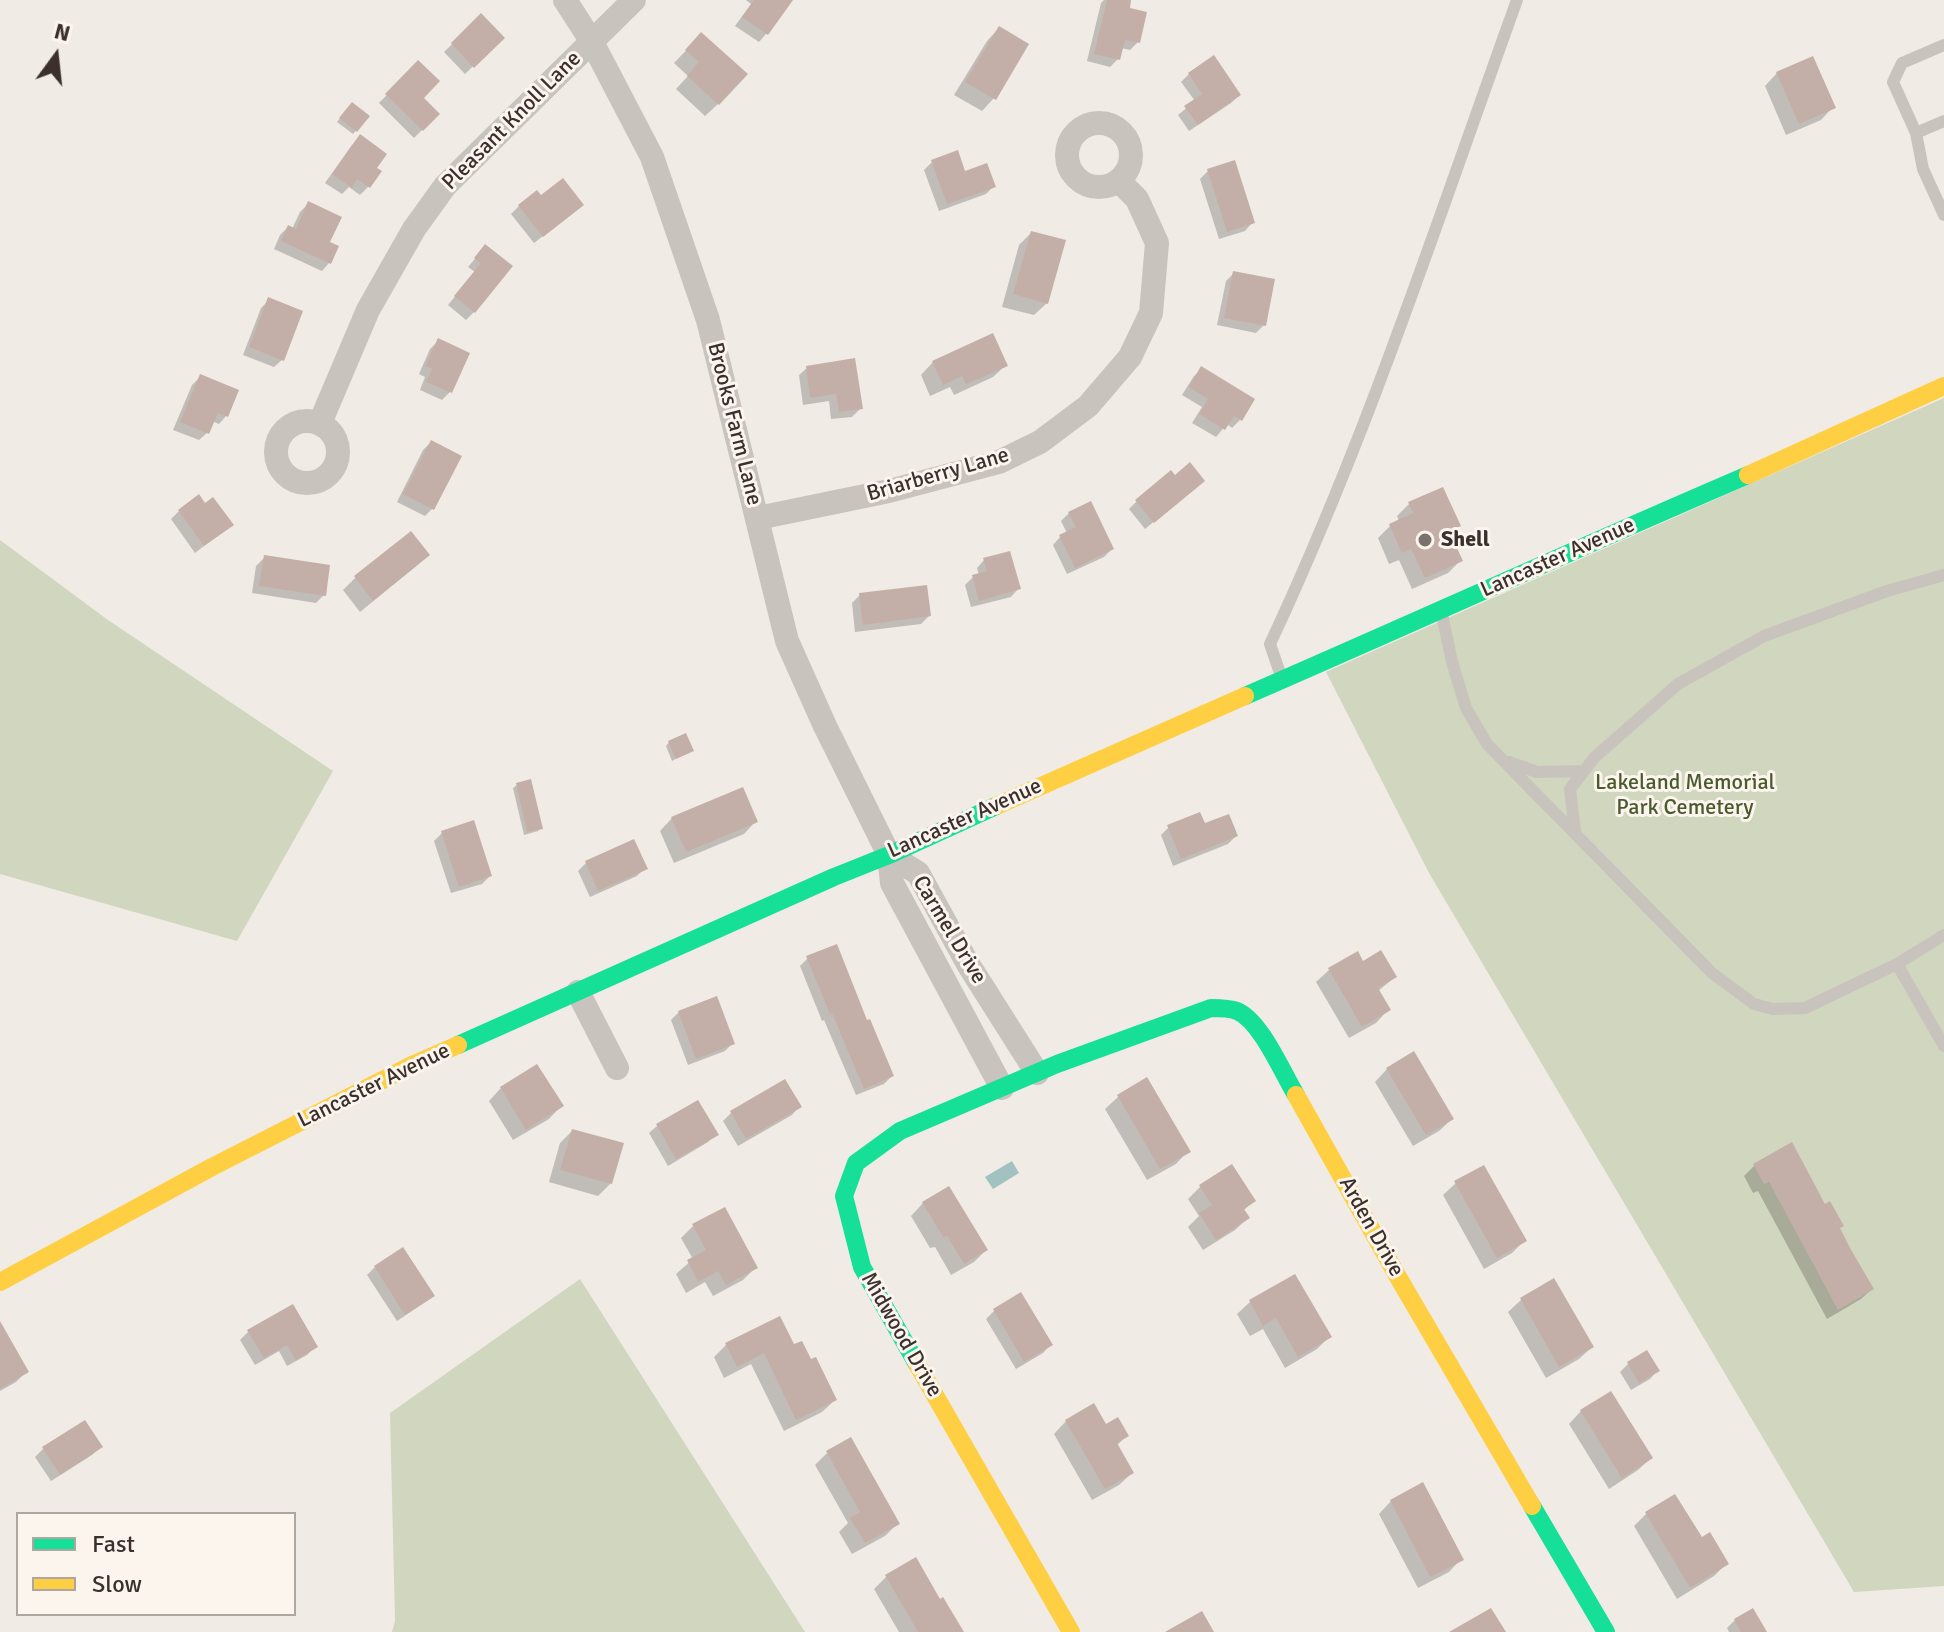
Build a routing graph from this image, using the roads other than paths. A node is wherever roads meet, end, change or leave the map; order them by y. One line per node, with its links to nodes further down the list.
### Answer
1 (565, 0): 4 (street, Brooks Farm Lane)
2 (634, 0): 4 (street, Pleasant Knoll Lane)
3 (1517, 0): 15 (lane)
4 (592, 42): 11 (street, Pleasant Knoll Lane); 12 (street, Brooks Farm Lane)
5 (1944, 45): 7 (lane)
6 (1944, 121): 7 (lane)
7 (1916, 133): 9 (lane)
8 (1119, 181): 12 (street, Briarberry Lane)
9 (1944, 215)
10 (1944, 386): 14 (main road, Lancaster Avenue)
11 (320, 423)
12 (758, 518): 19 (street, Brooks Farm Lane)
13 (1944, 575): 17 (lane)
14 (1441, 611): 15 (main road, Lancaster Avenue); 16 (lane)
15 (1282, 679): 19 (main road, Lancaster Avenue)
16 (1503, 759): 17 (lane); 18 (lane)
17 (1584, 771): 18 (lane)
18 (1575, 832): 21 (lane)
19 (889, 855): 22 (main road, Lancaster Avenue); 25 (street, Carmel Drive); 26 (street, Carmel Drive)
20 (1944, 935): 21 (lane)
21 (1897, 964): 23 (lane)
22 (578, 992): 24 (street); 27 (main road, Lancaster Avenue)
23 (1944, 1046)
24 (617, 1068)
25 (1037, 1073): 26 (main road, Midwood Drive); 29 (main road, Arden Drive)
26 (1002, 1088): 28 (main road, Midwood Drive)
27 (0, 1282)
28 (1071, 1632)
29 (1606, 1632)

